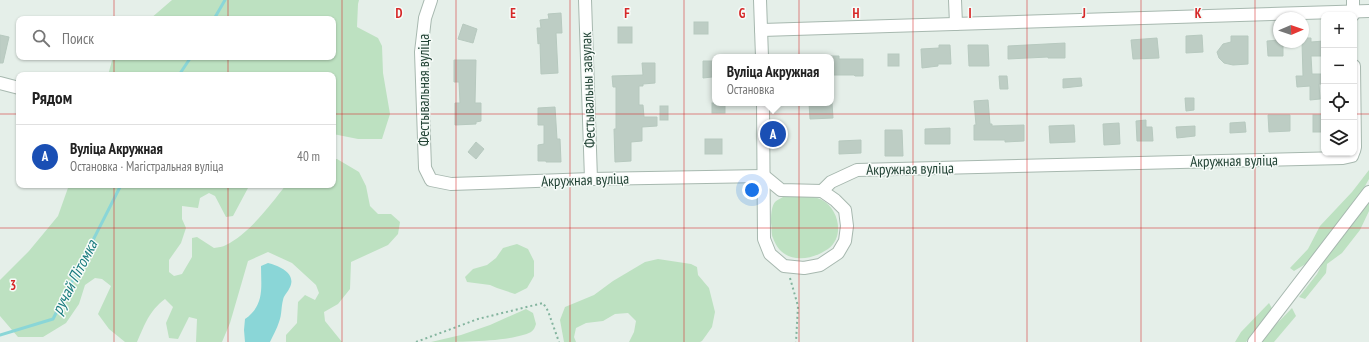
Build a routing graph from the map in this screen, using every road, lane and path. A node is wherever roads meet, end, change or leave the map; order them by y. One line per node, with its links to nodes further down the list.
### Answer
1 (431, 0): 18 (street, Фестывальная вуліца)
2 (586, 0): 17 (street, Фестывальны завулак)
3 (760, 0): 8 (street)
4 (955, 0): 7 (street)
5 (1353, 9): 6 (street); 7 (street)
6 (1369, 11)
7 (956, 24): 8 (street)
8 (761, 30): 9 (street)
9 (762, 54)
10 (0, 83): 12 (street)
11 (1354, 84): 14 (street)
12 (16, 87)
13 (763, 106): 16 (street)
14 (1355, 120)
15 (1347, 156): 19 (street, Акружная вуліца)
16 (764, 176): 17 (street, Акружная вуліца); 19 (street); 21 (street)
17 (591, 179): 18 (street, Акружная вуліца)
18 (431, 180)
19 (822, 191): 21 (street)
20 (1369, 192): 25 (street)
21 (784, 266): 24 (path)
22 (416, 342): 23 (path)
23 (559, 342)
24 (796, 342)
25 (1254, 342)

